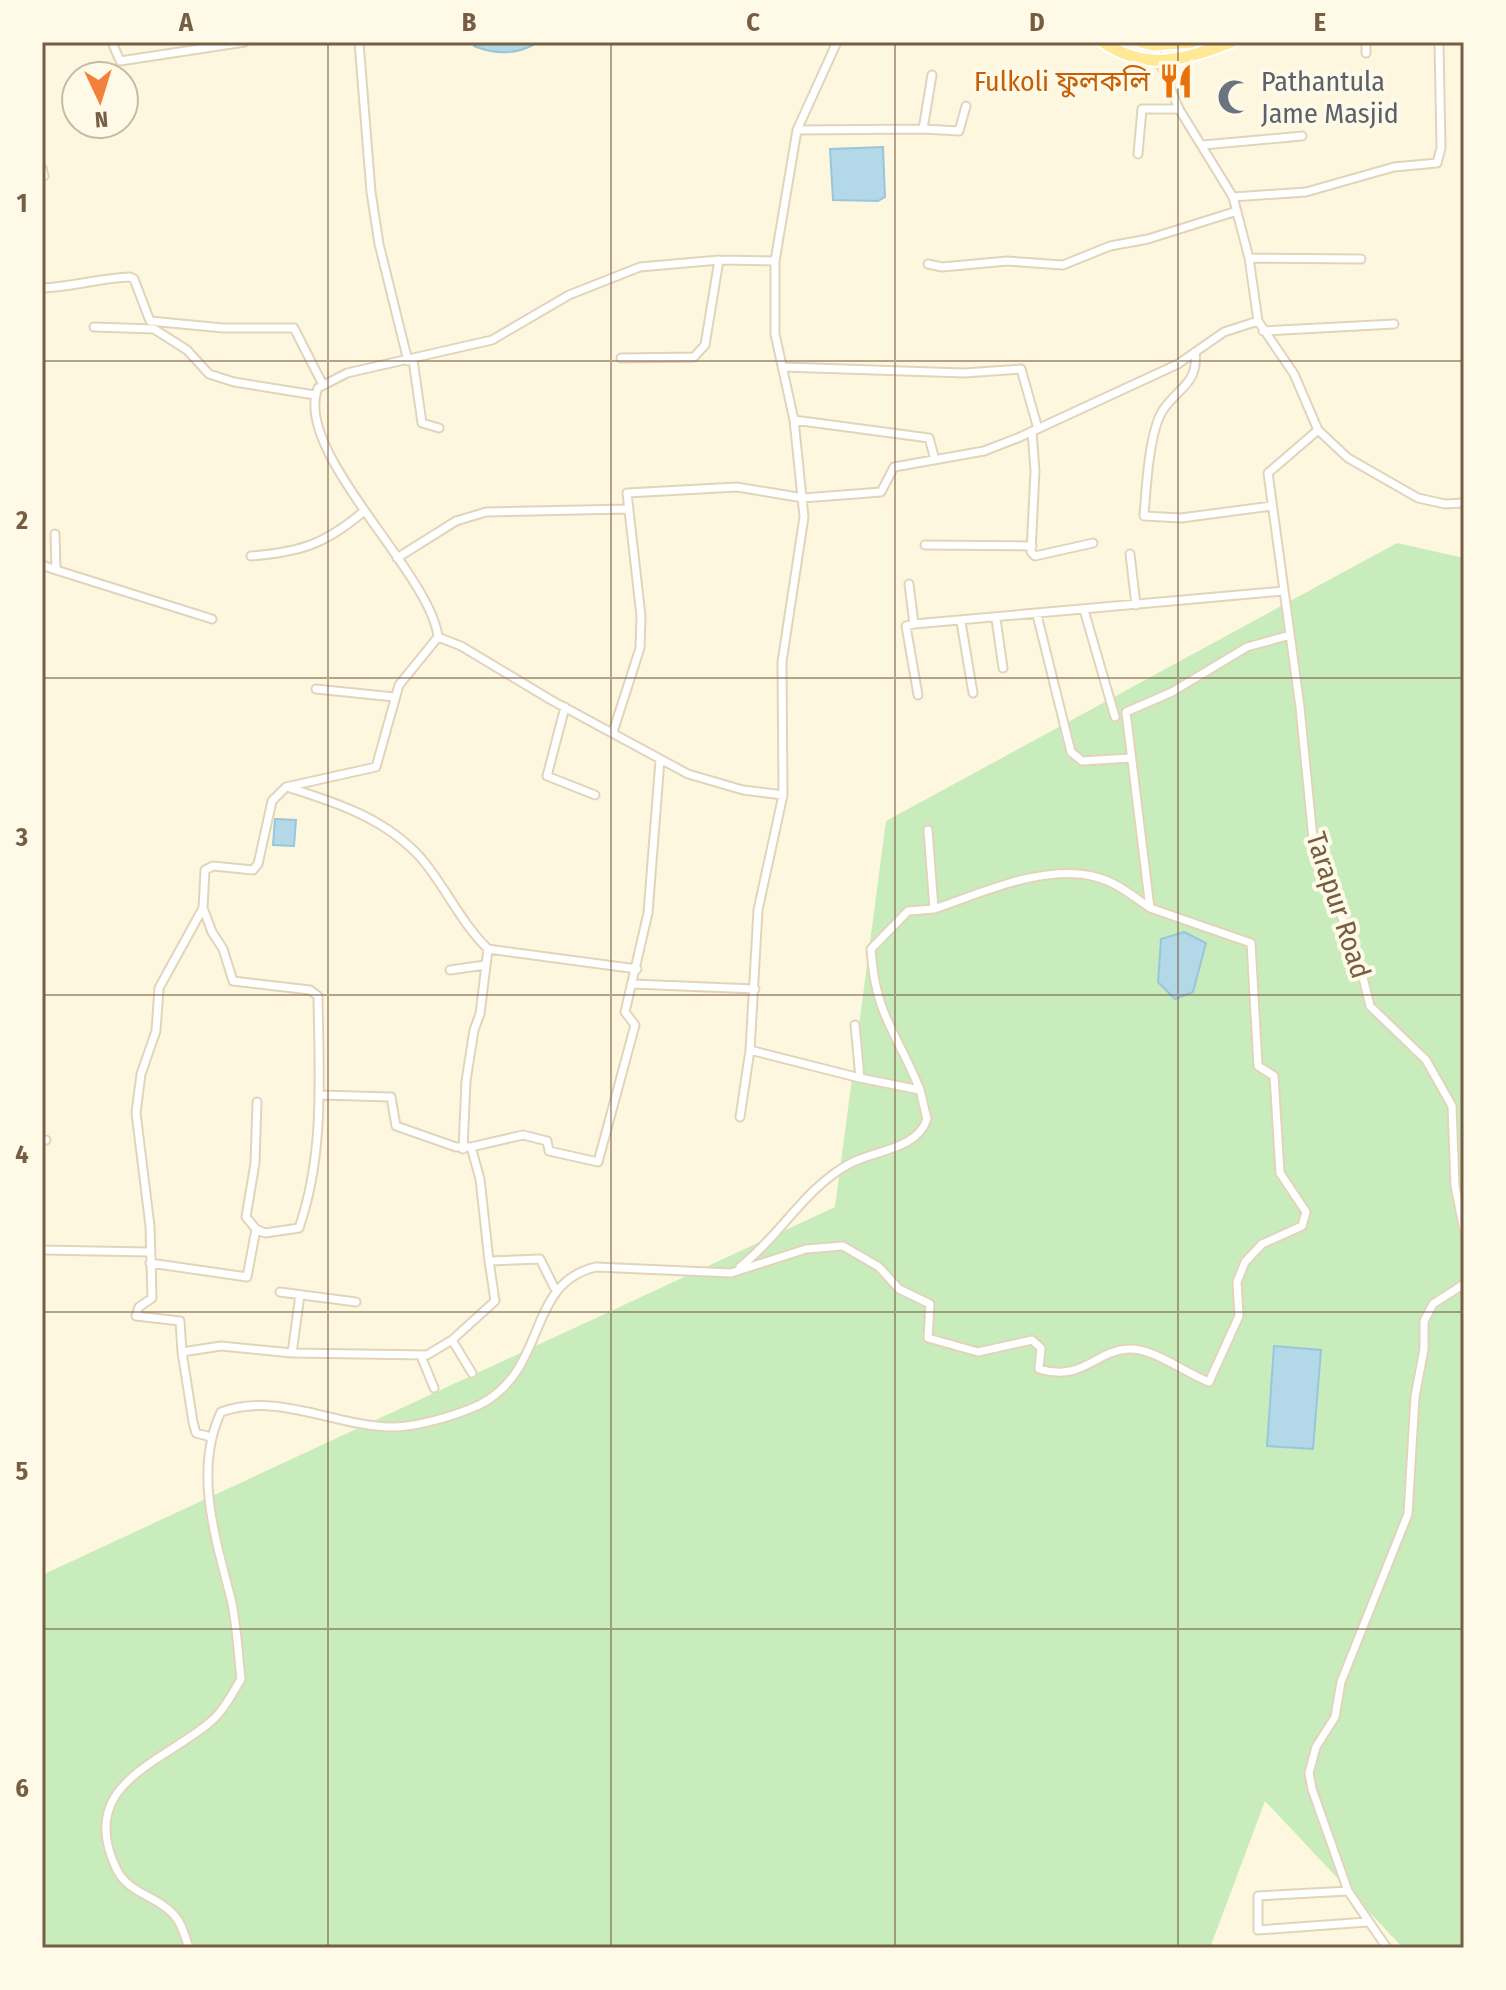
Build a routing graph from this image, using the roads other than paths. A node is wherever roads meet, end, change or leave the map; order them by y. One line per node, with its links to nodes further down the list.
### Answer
1 (112, 42): 2 (street)
2 (245, 42)
3 (359, 42): 37 (street)
4 (837, 42): 18 (street)
5 (1103, 42): 13 (main road)
6 (1192, 42): 11 (main road)
7 (1231, 42): 13 (main road)
8 (1366, 42): 12 (street)
9 (1439, 42): 22 (street)
10 (1147, 44): 11 (main road); 13 (street)
11 (1171, 44)
12 (1366, 53)
13 (1162, 62): 16 (street)
14 (932, 75): 17 (street)
15 (966, 106): 17 (street)
16 (1179, 109): 20 (street); 21 (street)
17 (923, 129): 18 (street)
18 (797, 130): 27 (street)
19 (1302, 136): 20 (street)
20 (1203, 145): 22 (street)
21 (1138, 154)
22 (1233, 197): 23 (street)
23 (1237, 211): 24 (street); 28 (street)
24 (1249, 258): 25 (street); 30 (street)
25 (1361, 259)
26 (719, 260): 27 (street); 36 (street); 37 (street)
27 (775, 261): 38 (street)
28 (928, 264)
29 (42, 288): 32 (street)
30 (1258, 321): 34 (street); 35 (street)
31 (1394, 324): 34 (street)
32 (152, 325): 33 (street); 39 (street); 40 (street)
33 (94, 327)
34 (1263, 331): 43 (street)
35 (1195, 352): 44 (street); 48 (street)
36 (621, 358)
37 (411, 360): 39 (street); 42 (street)
38 (783, 367): 41 (street); 44 (street)
39 (322, 383): 40 (street)
40 (315, 395): 50 (street)
41 (794, 420): 45 (street); 46 (street)
42 (439, 428)
43 (1318, 430): 47 (street); 48 (street, Tarapur Road)
44 (1035, 431): 45 (street); 54 (street)
45 (935, 460): 46 (street)
46 (803, 498): 49 (street); 83 (street)
47 (1464, 503)
48 (1272, 506): 61 (street, Tarapur Road)
49 (627, 509): 57 (street); 78 (street)
50 (363, 512): 56 (street); 57 (street)
51 (55, 534): 59 (street)
52 (1093, 543): 54 (street)
53 (925, 545): 54 (street)
54 (1032, 546)
55 (1130, 554): 62 (street)
56 (251, 556)
57 (397, 558): 70 (street)
58 (42, 565): 59 (street)
59 (56, 570): 65 (street)
60 (909, 584): 68 (street)
61 (1283, 591): 62 (street); 69 (street, Tarapur Road)
62 (1136, 605): 63 (street)
63 (1084, 610): 64 (street); 77 (street)
64 (1037, 615): 66 (street); 79 (street)
65 (212, 619)
66 (996, 619): 67 (street); 71 (street)
67 (961, 622): 68 (street); 73 (street)
68 (914, 624): 74 (street)
69 (1290, 635): 79 (street); 103 (street, Tarapur Road)
70 (438, 637): 75 (street); 76 (street)
71 (1003, 668)
72 (316, 689): 75 (street)
73 (973, 693)
74 (918, 695)
75 (394, 697): 81 (street)
76 (565, 707): 78 (street); 82 (street)
77 (1115, 717)
78 (613, 732): 80 (street)
79 (1130, 758): 86 (street)
80 (660, 760): 83 (street); 90 (street)
81 (286, 787): 85 (street); 88 (street)
82 (595, 795)
83 (783, 795): 93 (street)
84 (928, 830): 87 (street)
85 (203, 908): 98 (street); 105 (street)
86 (1150, 908): 87 (street); 108 (street)
87 (934, 909): 97 (street)
88 (488, 949): 89 (street); 90 (street)
89 (485, 965): 91 (street); 101 (street)
90 (637, 969): 92 (street)
91 (450, 970)
92 (633, 984): 93 (street); 101 (street)
93 (755, 989): 95 (street)
94 (855, 1025): 96 (street)
95 (750, 1050): 96 (street); 100 (street)
96 (860, 1078): 97 (street)
97 (920, 1090): 108 (street)
98 (321, 1095): 101 (street); 102 (street)
99 (257, 1102): 102 (street)
100 (740, 1117)
101 (467, 1148): 106 (street)
102 (256, 1229): 107 (street)
103 (1464, 1230)
104 (42, 1250): 105 (street)
105 (149, 1252): 107 (street)
106 (489, 1261): 110 (street); 114 (street)
107 (150, 1263): 115 (street)
108 (731, 1273): 110 (street)
109 (1464, 1284): 121 (street)
110 (555, 1289): 120 (street)
111 (280, 1292): 112 (street)
112 (300, 1295): 113 (street); 116 (street)
113 (356, 1302)
114 (452, 1340): 117 (street); 118 (street)
115 (182, 1352): 116 (street); 120 (street)
116 (292, 1353): 117 (street)
117 (421, 1356): 119 (street)
118 (472, 1373)
119 (434, 1388)
120 (211, 1437): 123 (street)
121 (1348, 1891): 122 (street); 122 (street)
122 (1367, 1922): 124 (street)
123 (189, 1948)
124 (1387, 1948)

